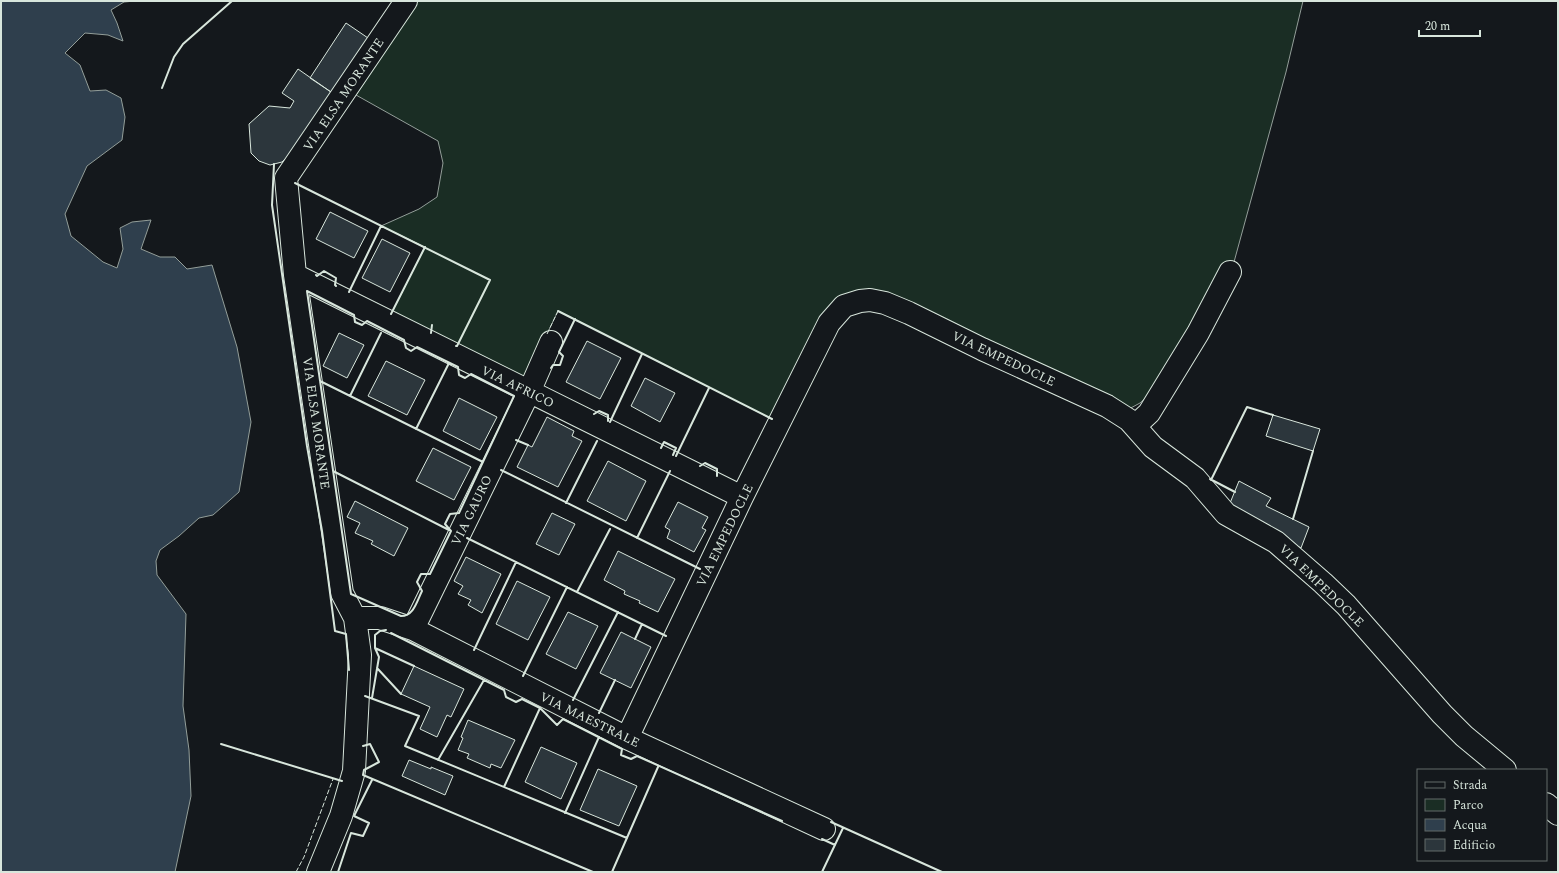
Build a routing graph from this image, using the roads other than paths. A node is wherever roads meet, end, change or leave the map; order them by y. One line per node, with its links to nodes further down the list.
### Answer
1 (406, 1): 3 (street, VIA ELSA MORANTE)
2 (1230, 272): 6 (street)
3 (295, 276): 5 (street, VIA AFRICO); 8 (street, VIA ELSA MORANTE)
4 (551, 342): 5 (street, VIA GAURO)
5 (529, 392): 7 (street, VIA AFRICO); 9 (street, VIA GAURO)
6 (1135, 426): 7 (street, VIA EMPEDOCLE); 11 (street, VIA EMPEDOCLE)
7 (742, 497): 10 (street, VIA EMPEDOCLE)
8 (355, 618): 9 (street, VIA MAESTRALE); 15 (street, VIA ELSA MORANTE)
9 (413, 629): 10 (street, VIA MAESTRALE)
10 (627, 738): 14 (street, VIA MAESTRALE)
11 (1504, 769)
12 (1547, 805): 13 (street)
13 (1558, 814)
14 (824, 829)
15 (318, 872)

